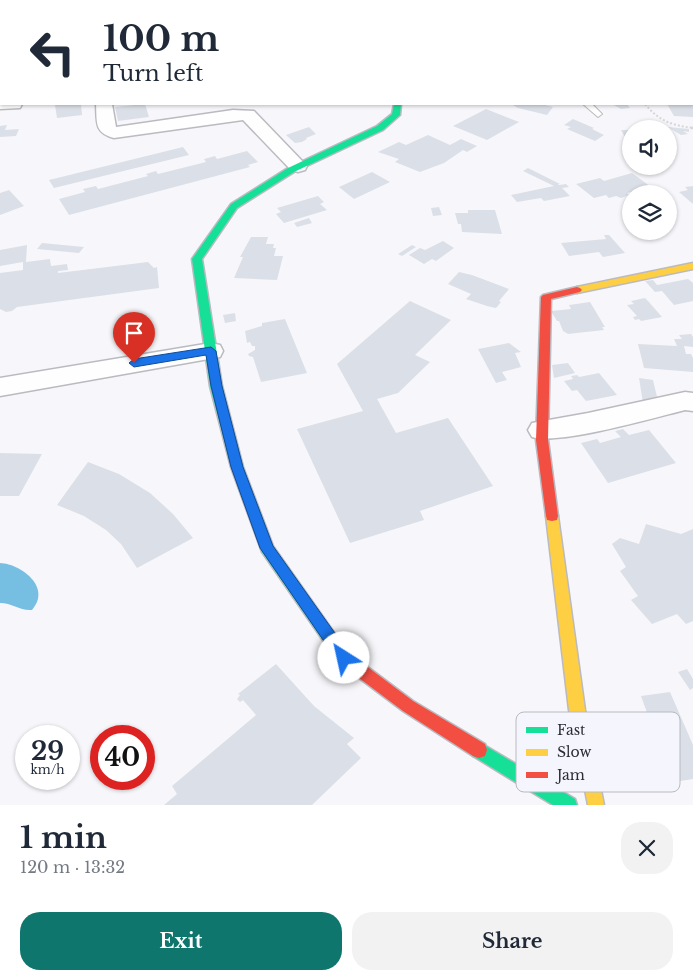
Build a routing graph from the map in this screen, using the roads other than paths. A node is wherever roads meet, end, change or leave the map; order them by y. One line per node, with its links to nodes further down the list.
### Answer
1 (104, 105): 5 (street)
2 (397, 105): 5 (street)
3 (588, 105): 4 (lane)
4 (598, 114)
5 (298, 166): 7 (street)
6 (693, 266): 10 (street)
7 (211, 351): 8 (street); 12 (street)
8 (0, 387)
9 (693, 402): 10 (street)
10 (542, 430): 11 (street)
11 (577, 712)
12 (516, 772)
13 (548, 792): 15 (street)
14 (593, 792): 16 (street)
15 (569, 805)
16 (596, 805)

